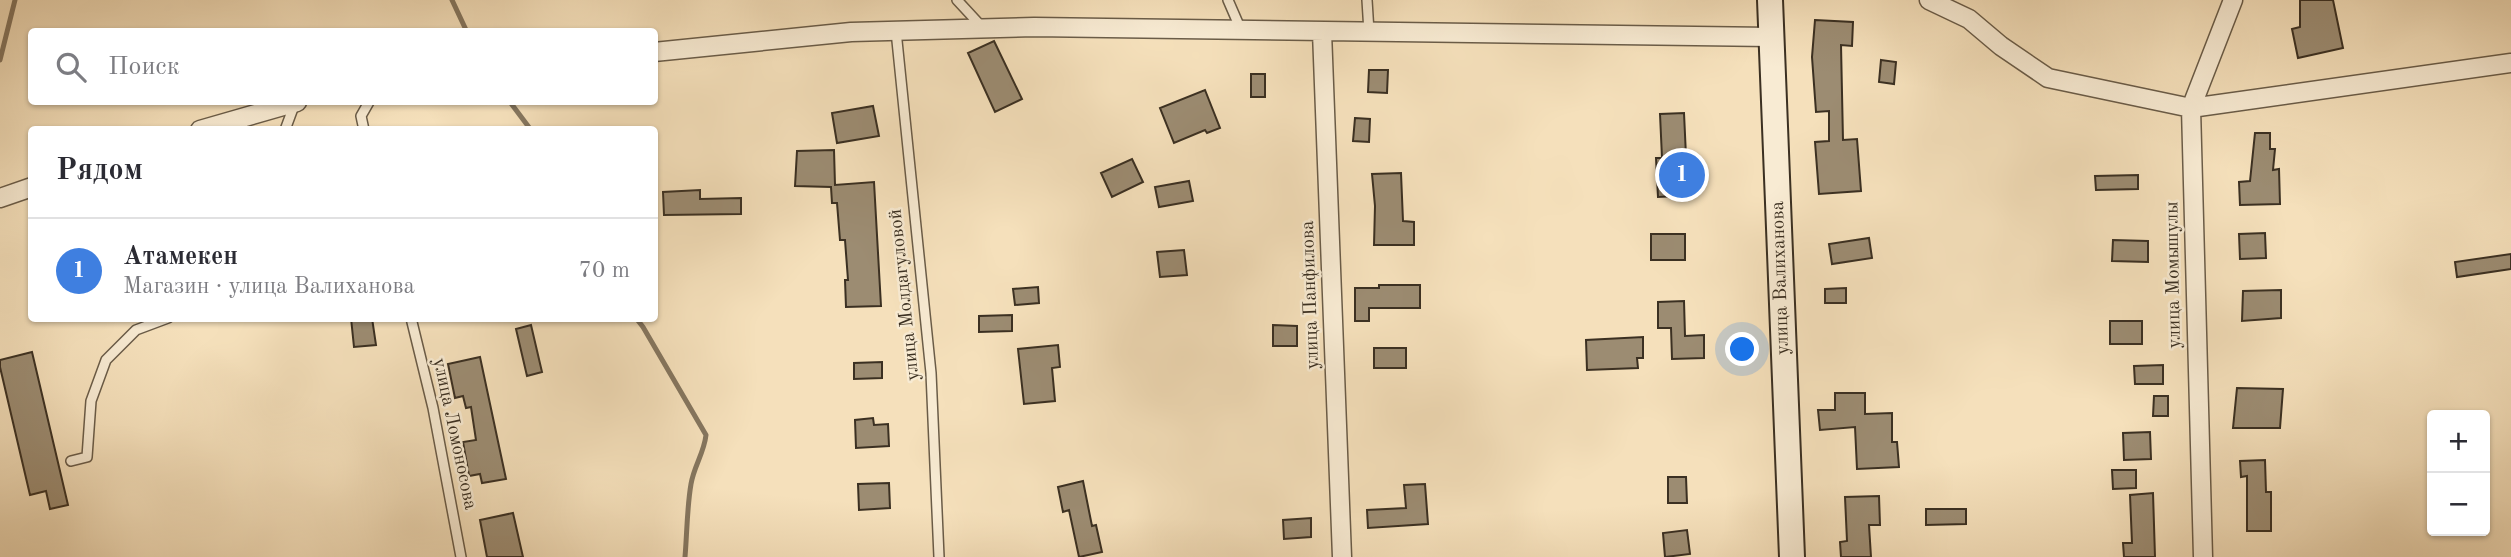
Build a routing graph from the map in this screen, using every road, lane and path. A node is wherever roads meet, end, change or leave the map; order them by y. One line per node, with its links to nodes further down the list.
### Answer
1 (957, 0): 7 (lane)
2 (1228, 0): 9 (lane)
3 (1367, 0): 11 (lane)
4 (1770, 0): 12 (main road, улица Валиханова)
5 (1929, 0): 18 (street)
6 (2232, 0): 18 (street, улица Момышулы)
7 (983, 29): 8 (street); 9 (street)
8 (896, 31): 13 (street); 28 (lane, улица Молдагуловой)
9 (1241, 31): 10 (street)
10 (1322, 32): 11 (street); 29 (street, улица Панфилова)
11 (1369, 32): 12 (street)
12 (1771, 37): 30 (main road, улица Валиханова)
13 (658, 52)
14 (2511, 63): 18 (street)
15 (286, 105): 19 (street)
16 (295, 105): 20 (lane)
17 (367, 105): 21 (lane)
18 (2191, 108): 31 (street, улица Момышулы)
19 (214, 126)
20 (287, 126)
21 (363, 126)
22 (28, 188): 23 (street)
23 (0, 198)
24 (157, 322): 26 (lane)
25 (412, 322): 27 (lane, улица Ломоносова)
26 (71, 461)
27 (461, 557)
28 (939, 557)
29 (1342, 557)
30 (1792, 557)
31 (2203, 557)

